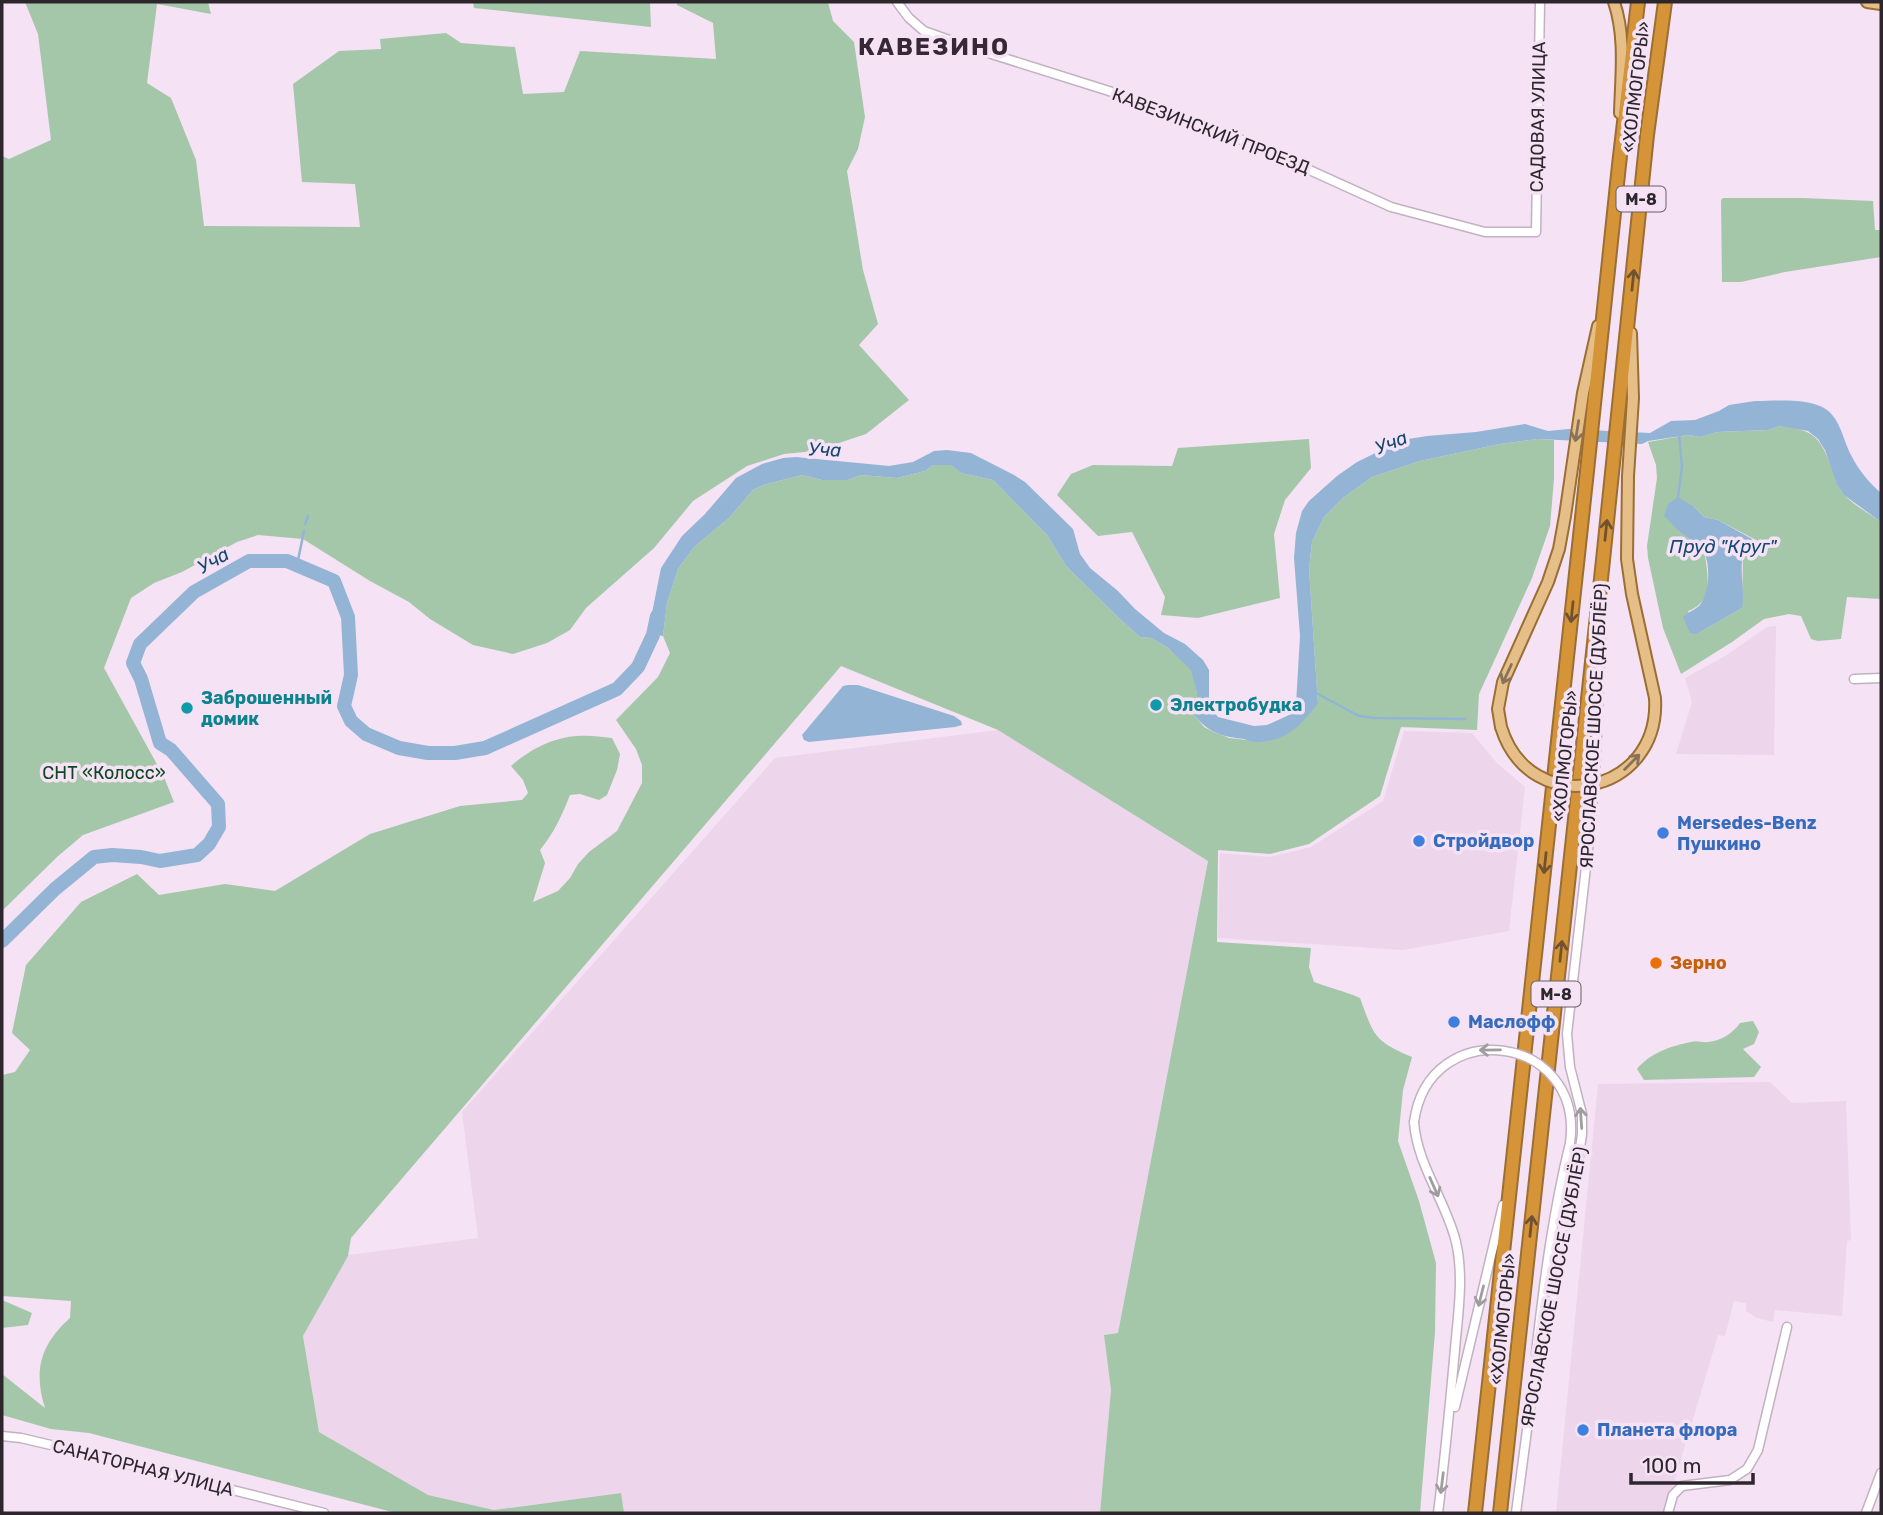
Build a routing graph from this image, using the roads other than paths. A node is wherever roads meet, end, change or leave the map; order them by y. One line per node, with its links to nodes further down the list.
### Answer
1 (897, 2): 9 (street, КАВЕЗИНСКИЙ ПРОЕЗД)
2 (1540, 2): 9 (street, САДОВАЯ УЛИЦА)
3 (1614, 2): 8 (main road)
4 (1638, 2): 8 (highway, «ХОЛМОГОРЫ» / М-8)
5 (1665, 2): 11 (highway, «ХОЛМОГОРЫ» / М-8, one-way to 5)
6 (1867, 2): 7 (main road)
7 (1881, 4)
8 (1619, 165): 10 (highway, «ХОЛМОГОРЫ» / М-8)
9 (1536, 232)
10 (1589, 393): 11 (main road, one-way to 11, bridge); 15 (highway, «ХОЛМОГОРЫ» / М-8, one-way to 15)
11 (1627, 397): 12 (highway, «ХОЛМОГОРЫ» / М-8, one-way to 11)
12 (1604, 560): 17 (street, ЯРОСЛАВСКОЕ ШОССЕ (ДУБЛЁР), one-way to 12); 24 (highway, «ХОЛМОГОРЫ» / М-8, one-way to 12)
13 (1854, 678): 14 (street)
14 (1881, 678)
15 (1514, 1158): 19 (street, one-way to 19); 23 (highway, «ХОЛМОГОРЫ» / М-8)
16 (1787, 1327): 26 (street)
17 (1534, 1377): 19 (street, one-way to 19, bridge); 25 (street, ЯРОСЛАВСКОЕ ШОССЕ (ДУБЛЁР))
18 (2, 1436): 21 (street, САНАТОРНАЯ УЛИЦА)
19 (1447, 1443): 22 (street, one-way to 22)
20 (1881, 1474): 27 (street)
21 (324, 1513)
22 (1438, 1513)
23 (1475, 1513)
24 (1500, 1513)
25 (1516, 1513)
26 (1668, 1513)
27 (1866, 1513)

